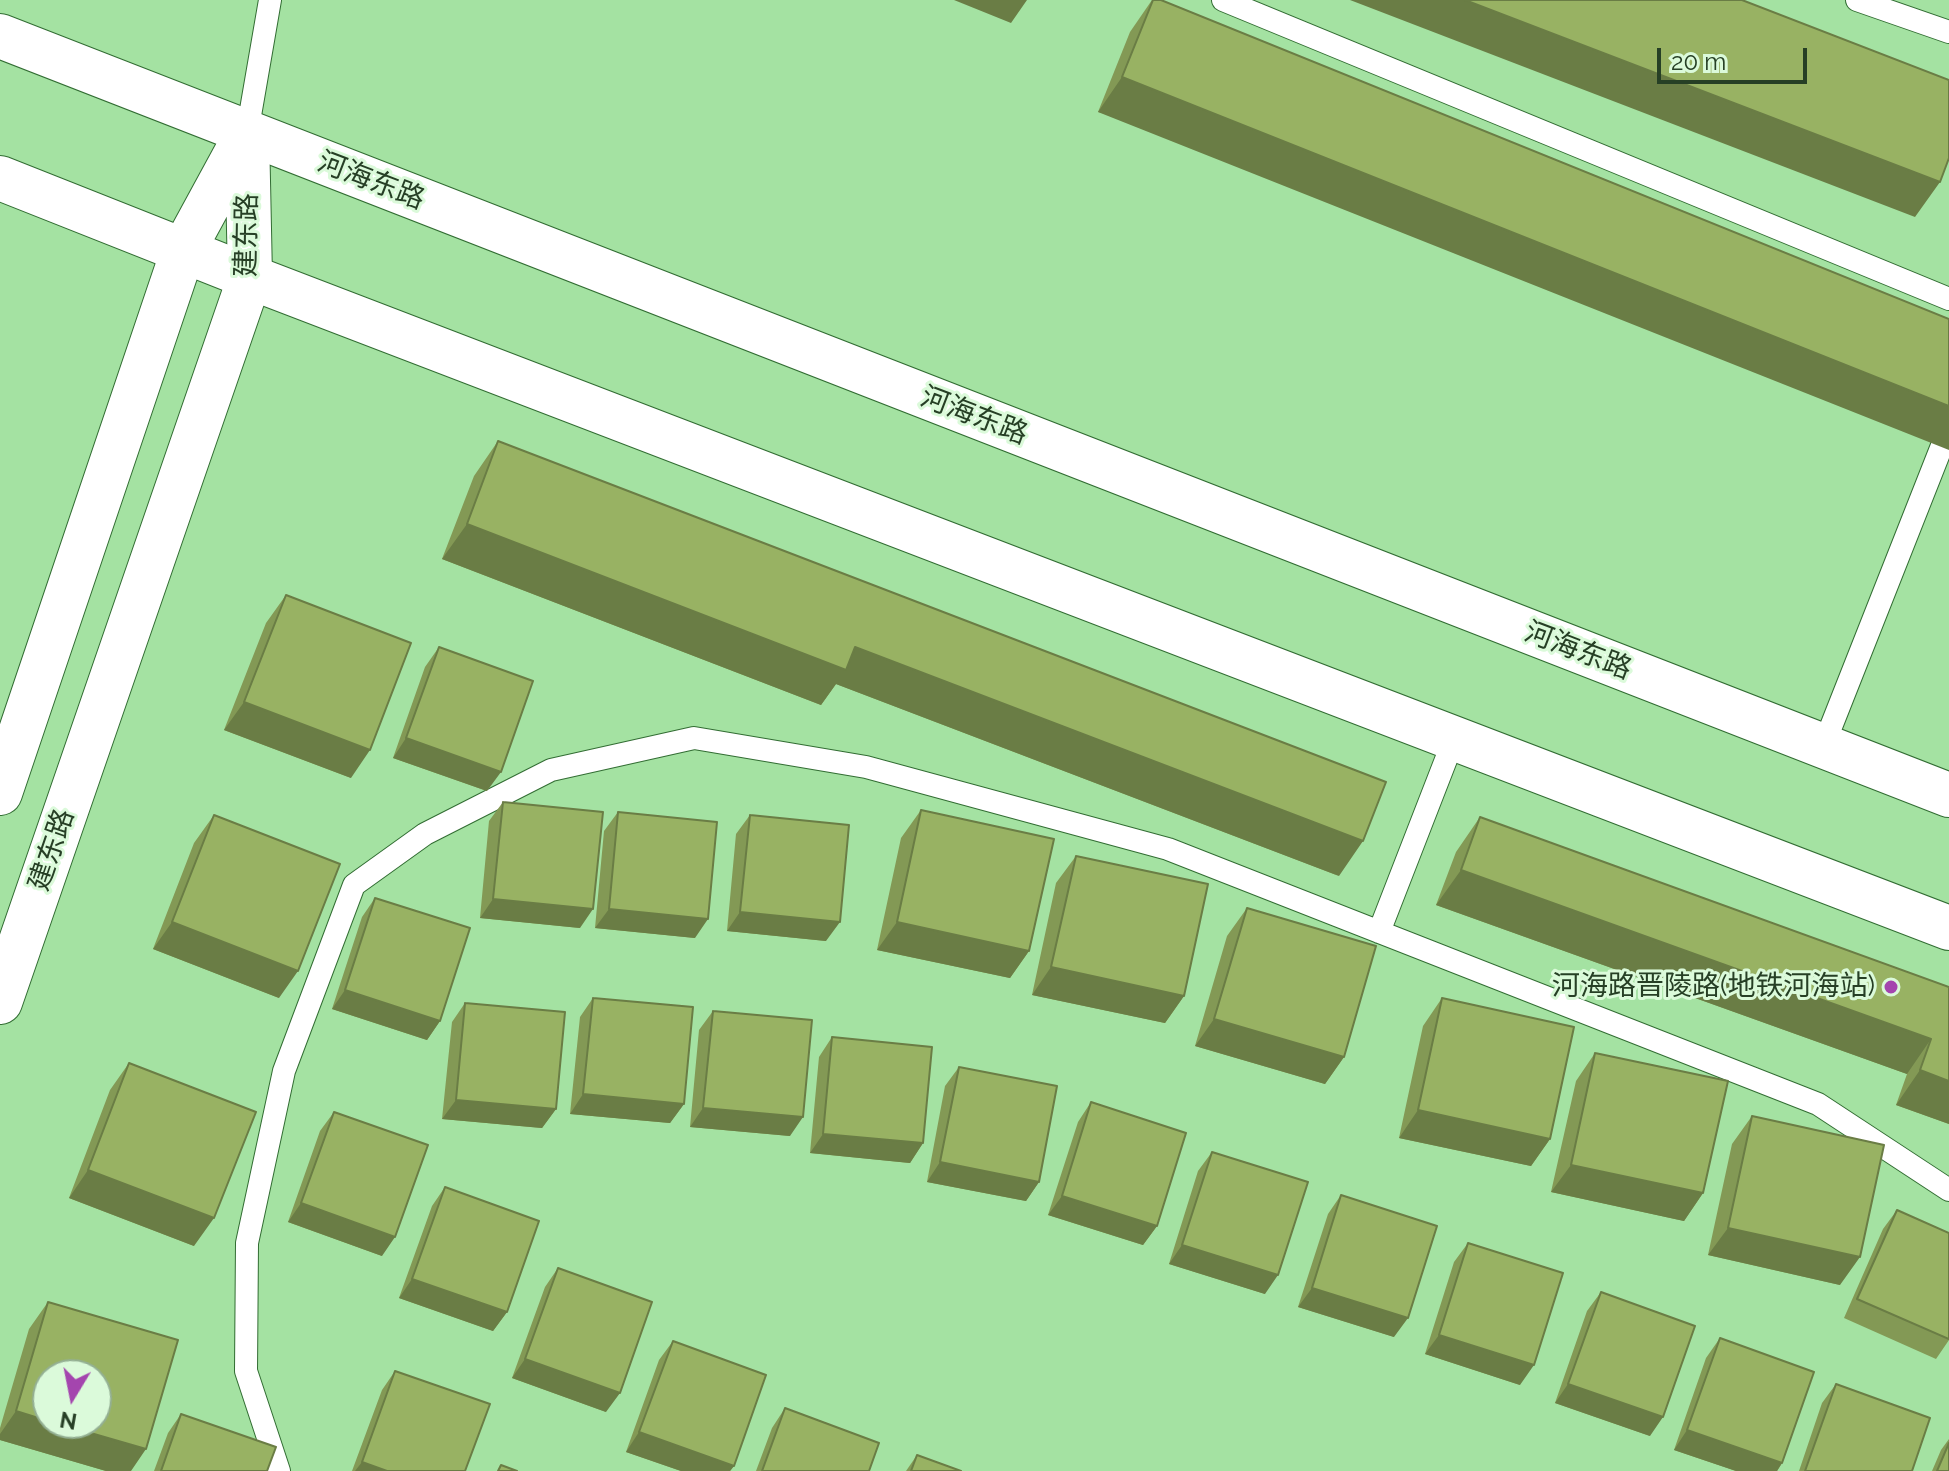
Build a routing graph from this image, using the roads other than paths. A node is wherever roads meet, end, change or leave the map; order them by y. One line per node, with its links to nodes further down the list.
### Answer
1 (270, 0): 6 (lane)
2 (1223, 0): 10 (lane)
3 (1857, 0): 4 (lane)
4 (1949, 32)
5 (0, 36): 6 (main road, 河海东路)
6 (247, 133): 8 (main road, 建东路); 9 (main road, 建东路); 13 (main road, 河海东路)
7 (0, 178): 8 (main road)
8 (183, 251): 9 (main road); 14 (main road, 建东路)
9 (250, 277): 12 (main road); 18 (main road, 建东路)
10 (1949, 299)
11 (1949, 428): 13 (lane)
12 (1454, 739): 16 (main road); 17 (lane)
13 (1823, 747): 15 (main road, 河海东路)
14 (0, 793)
15 (1949, 795)
16 (1949, 928)
17 (1379, 932): 19 (lane); 20 (lane)
18 (0, 1002)
19 (1949, 1190)
20 (279, 1471)

